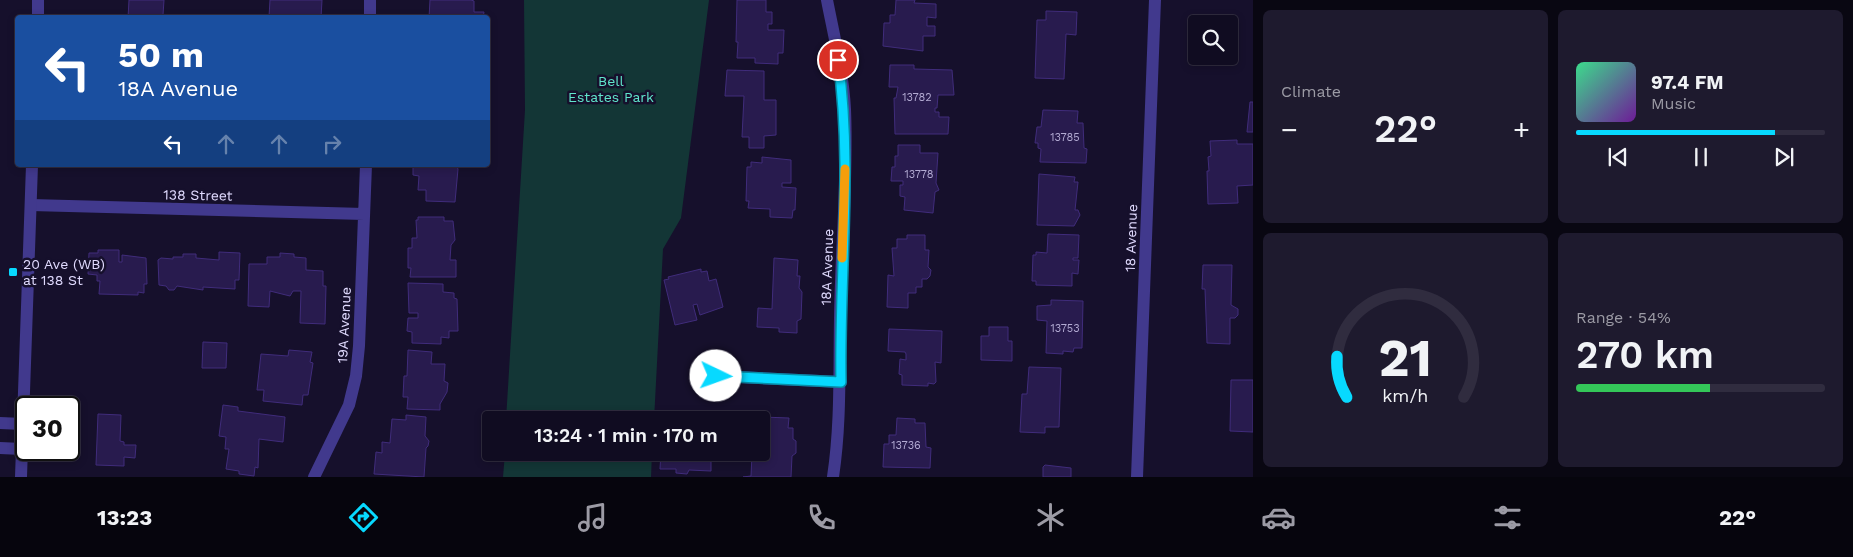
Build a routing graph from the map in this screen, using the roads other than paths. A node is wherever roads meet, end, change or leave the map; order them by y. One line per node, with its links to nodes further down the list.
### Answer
1 (38, 0): 5 (street)
2 (370, 0): 6 (street)
3 (827, 0): 12 (street, 18A Avenue)
4 (1155, 0): 22 (street, 18 Avenue)
5 (38, 15)
6 (370, 15)
7 (32, 167): 9 (street)
8 (366, 167): 10 (street, 19A Avenue)
9 (31, 205): 10 (street, 138 Street); 13 (street)
10 (364, 214): 20 (street, 19A Avenue)
11 (716, 376): 12 (street)
12 (841, 382): 21 (street, 18A Avenue)
13 (24, 396)
14 (0, 423): 15 (street)
15 (15, 424)
16 (0, 448): 17 (street)
17 (15, 449)
18 (22, 461): 19 (street)
19 (21, 477)
20 (314, 477)
21 (833, 477)
22 (1137, 477)

